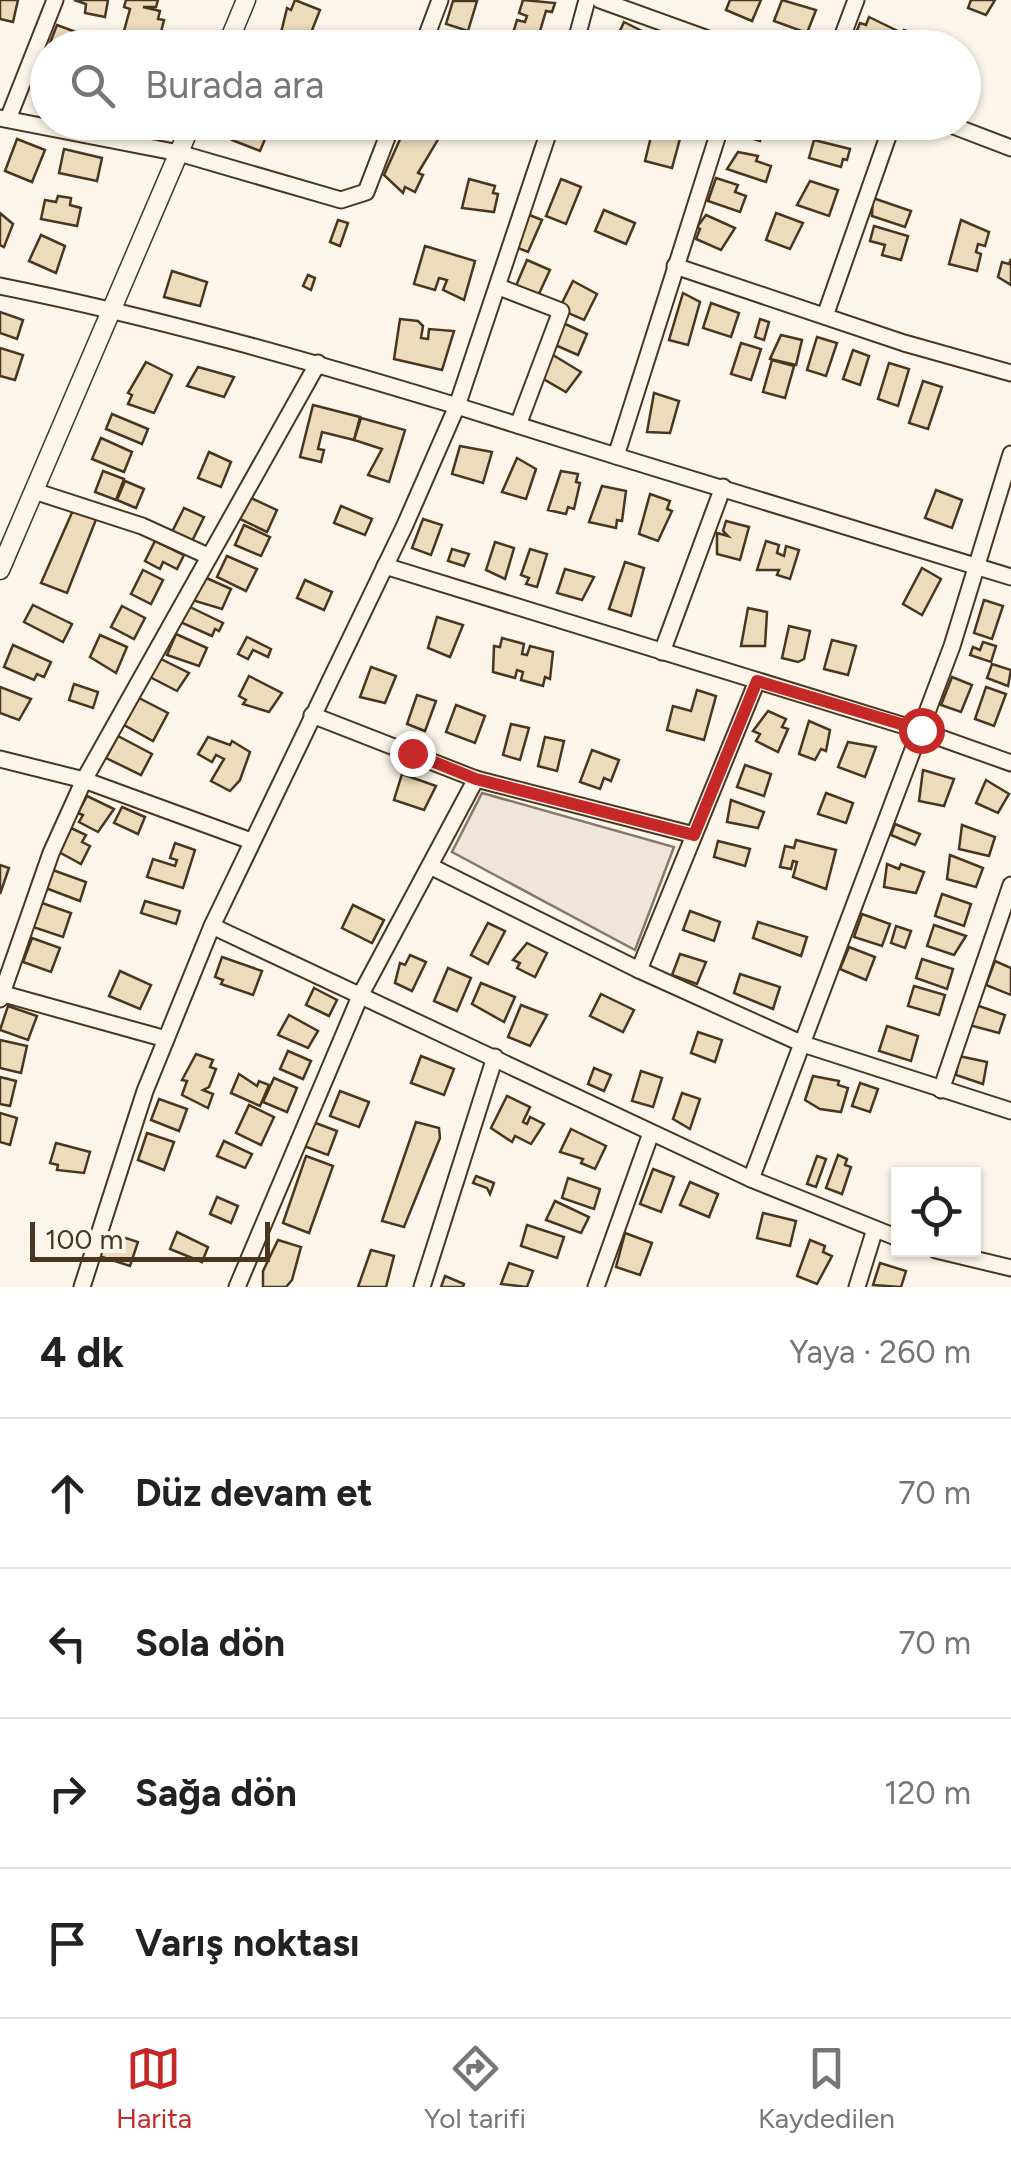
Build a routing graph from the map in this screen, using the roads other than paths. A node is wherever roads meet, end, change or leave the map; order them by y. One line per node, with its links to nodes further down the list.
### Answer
1 (54, 0): 7 (street)
2 (246, 0): 8 (street)
3 (440, 0): 9 (street)
4 (587, 0): 10 (street)
5 (600, 0): 11 (street)
6 (856, 0): 12 (street)
7 (41, 30)
8 (234, 30)
9 (429, 30)
10 (579, 30)
11 (683, 30)
12 (845, 30)
13 (30, 57): 14 (street)
14 (4, 119): 15 (street)
15 (30, 124)
16 (981, 137): 23 (street)
17 (112, 140): 24 (street)
18 (184, 140): 24 (street)
19 (386, 140): 24 (street)
20 (546, 140): 27 (street)
21 (716, 140): 25 (street)
22 (887, 140): 29 (street)
23 (1011, 148)
24 (179, 153): 28 (street)
25 (674, 266): 29 (street); 35 (street)
26 (0, 286): 28 (street)
27 (498, 288): 32 (street); 33 (street)
28 (110, 308): 30 (street); 37 (street)
29 (825, 316): 31 (street)
30 (318, 363): 32 (street); 38 (street)
31 (1011, 373)
32 (456, 406): 33 (street); 40 (street)
33 (518, 425): 35 (street)
34 (1011, 454): 39 (street)
35 (616, 456): 36 (street)
36 (724, 487): 39 (street); 43 (street)
37 (34, 490): 38 (street); 41 (street)
38 (208, 556): 50 (street)
39 (976, 564): 42 (street); 46 (street)
40 (384, 566): 43 (street); 45 (street)
41 (1, 567)
42 (1011, 577)
43 (662, 652): 44 (street)
44 (757, 681): 46 (street); 51 (street)
45 (312, 715): 49 (street); 52 (street)
46 (921, 730): 48 (street); 60 (street)
47 (0, 759): 50 (street)
48 (1011, 762)
49 (476, 779): 51 (street); 53 (street)
50 (84, 780): 52 (street); 58 (street)
51 (694, 835): 56 (street)
52 (251, 841): 55 (street)
53 (430, 866): 56 (street); 57 (street)
54 (1011, 885): 62 (street)
55 (212, 926): 57 (street); 59 (street)
56 (638, 970): 60 (street)
57 (361, 994): 61 (street); 71 (street)
58 (1, 995): 59 (street)
59 (166, 1039): 70 (street)
60 (803, 1044): 62 (street); 65 (street)
61 (495, 1057): 64 (street); 72 (street)
62 (941, 1090): 63 (street)
63 (1011, 1111)
64 (651, 1133): 65 (street); 73 (street)
65 (752, 1179): 66 (street)
66 (875, 1230): 67 (street); 74 (street)
67 (891, 1236)
68 (965, 1257): 69 (street)
69 (1011, 1268)
70 (82, 1287)
71 (237, 1287)
72 (422, 1287)
73 (596, 1287)
74 (857, 1287)

